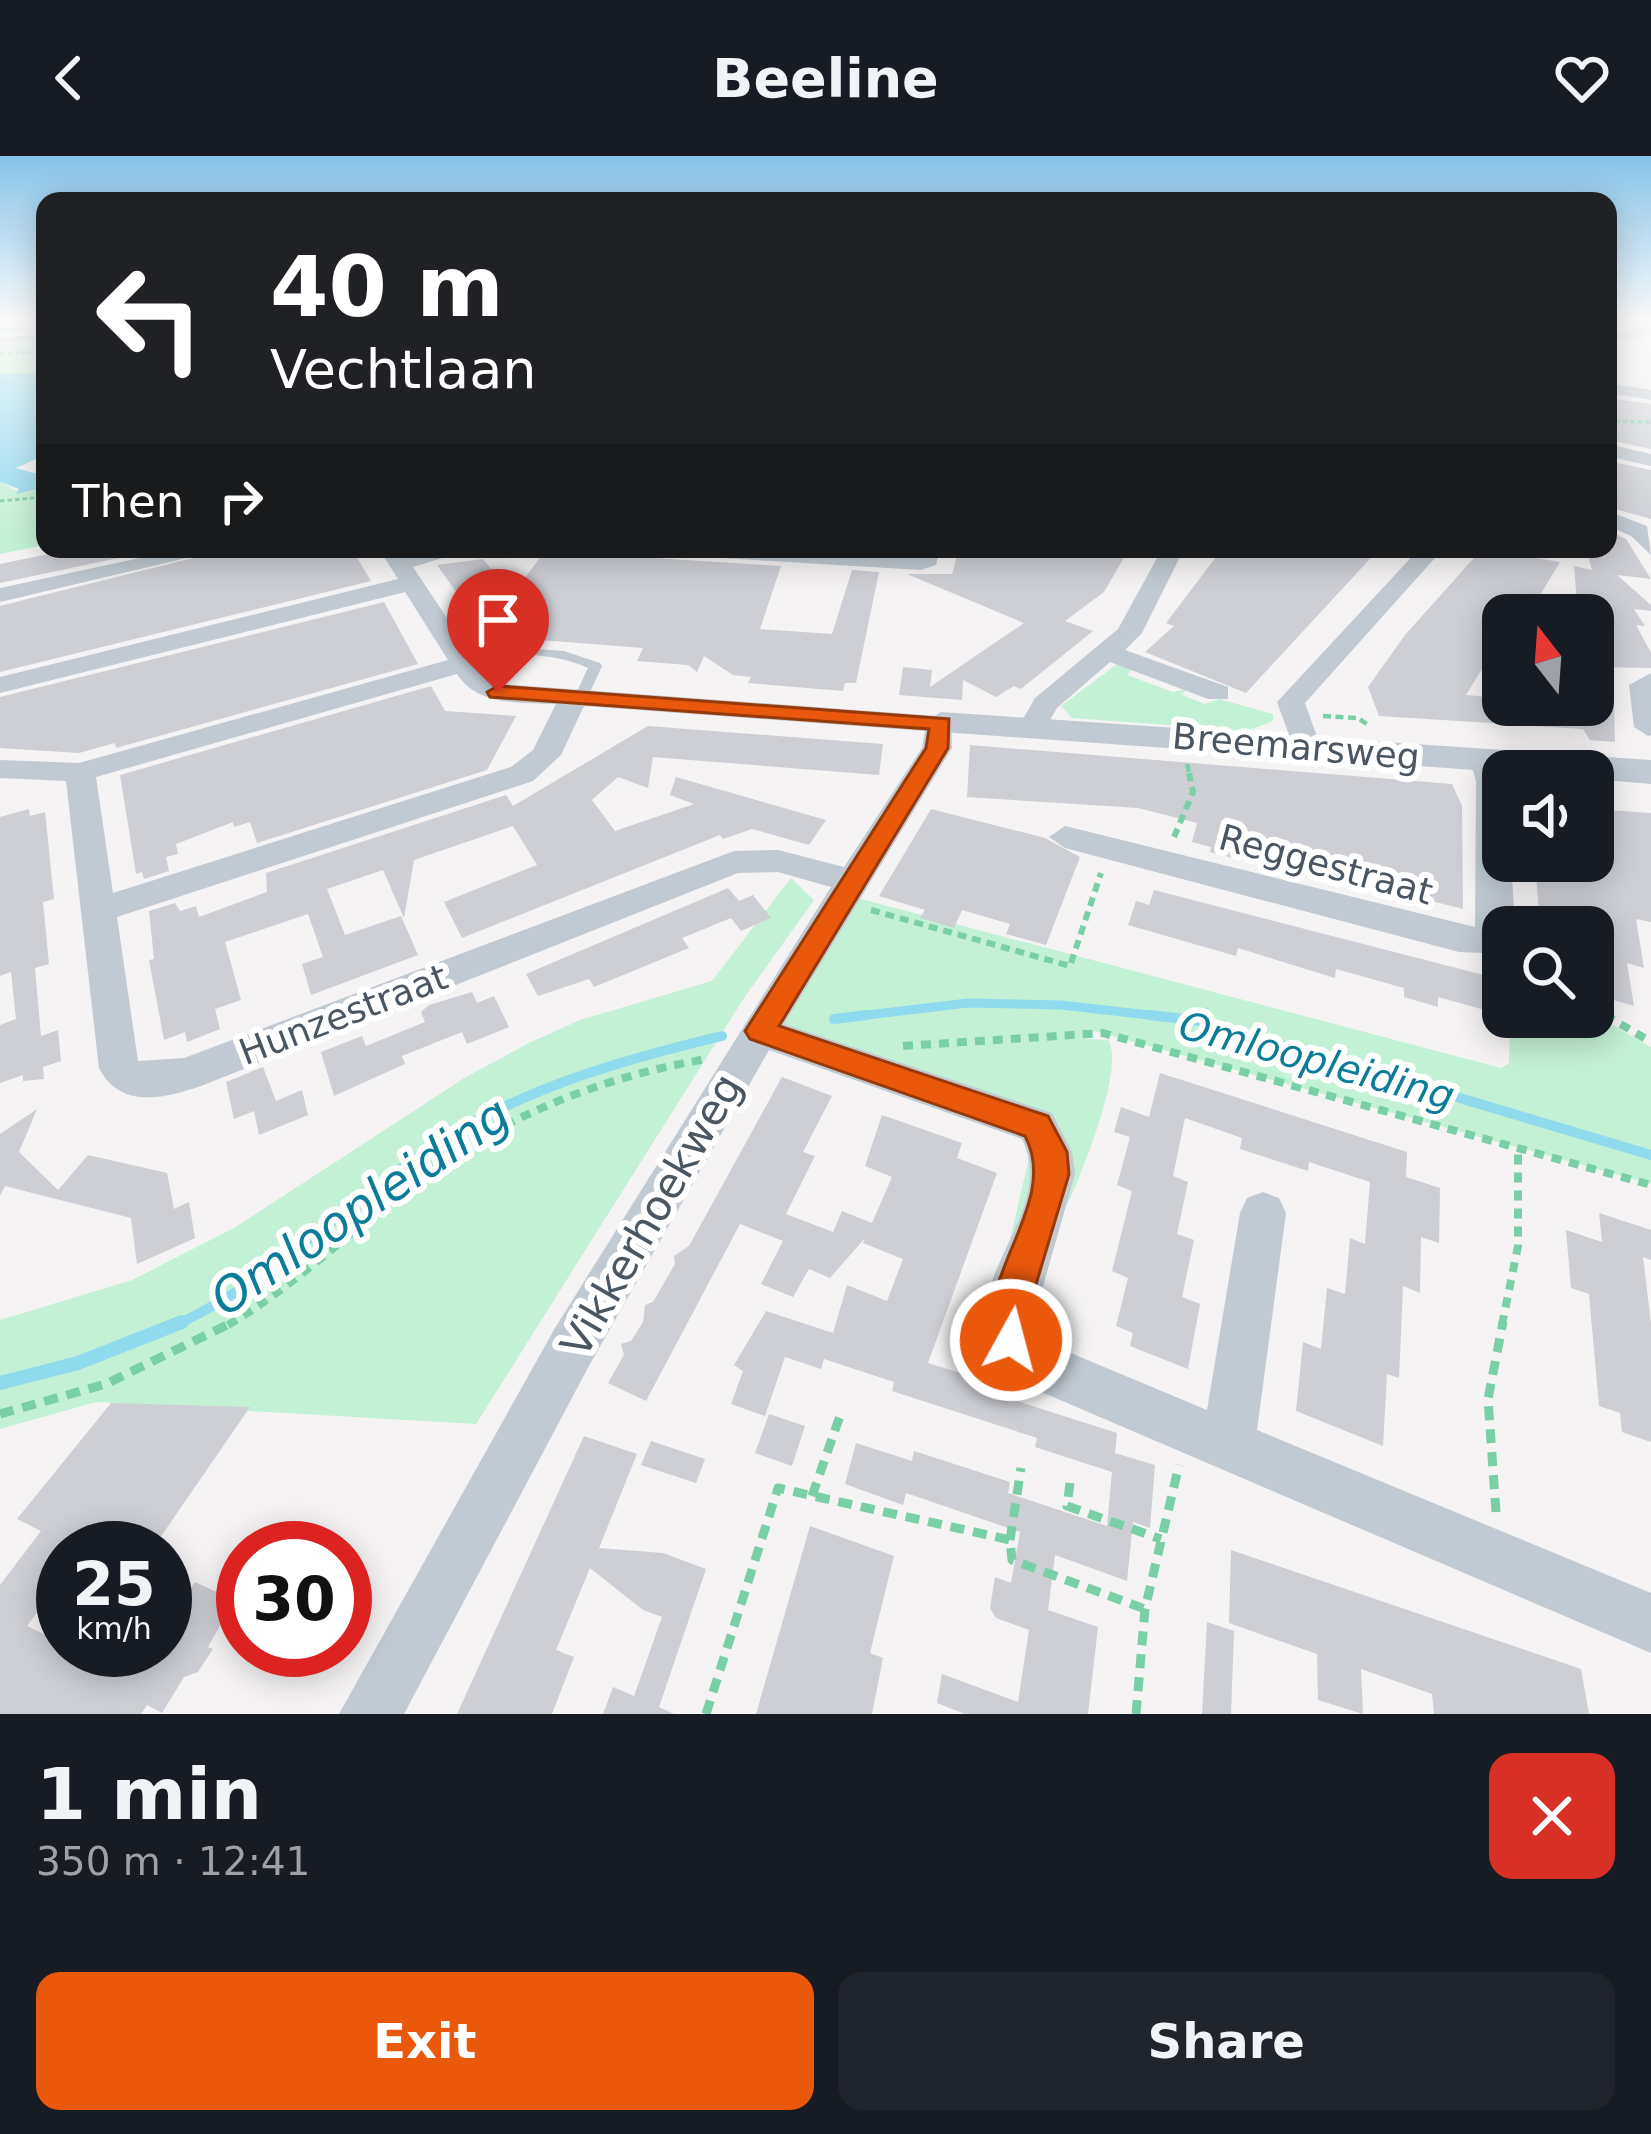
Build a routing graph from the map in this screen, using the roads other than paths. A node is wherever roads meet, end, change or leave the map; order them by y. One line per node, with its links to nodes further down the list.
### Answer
1 (1619, 391): 2 (street)
2 (1648, 398)
3 (1617, 452): 4 (street)
4 (1651, 460)
5 (1617, 522): 6 (street)
6 (1651, 548)
7 (172, 558): 13 (street)
8 (853, 558): 9 (street)
9 (928, 558)
10 (1168, 558): 14 (street)
11 (1424, 558): 23 (street)
12 (400, 565): 15 (street); 17 (street)
13 (0, 595)
14 (1107, 652): 18 (street, Breemarsweg); 21 (street)
15 (462, 662): 19 (street); 19 (lane); 27 (street)
16 (1651, 681): 22 (street)
17 (0, 685)
18 (1218, 693)
19 (576, 699): 20 (street); 31 (street)
20 (941, 723): 21 (street, Breemarsweg); 30 (street, Vikkerhoekweg)
21 (1033, 726): 23 (street, Breemarsweg)
22 (1648, 727)
23 (1299, 731): 24 (street, Breemarsweg)
24 (1482, 761)
25 (0, 770): 27 (street)
26 (1614, 770): 28 (street, Breemarsweg)
27 (80, 772): 31 (street, Hunzestraat)
28 (1651, 772)
29 (1065, 837): 32 (street, Reggestraat)
30 (845, 891): 31 (street, Hunzestraat); 33 (street, Vikkerhoekweg)
31 (99, 910)
32 (1482, 944)
33 (753, 1043): 35 (street); 37 (street, Vikkerhoekweg)
34 (1263, 1213): 35 (street)
35 (1228, 1446): 36 (street)
36 (1651, 1623)
37 (370, 1714)

